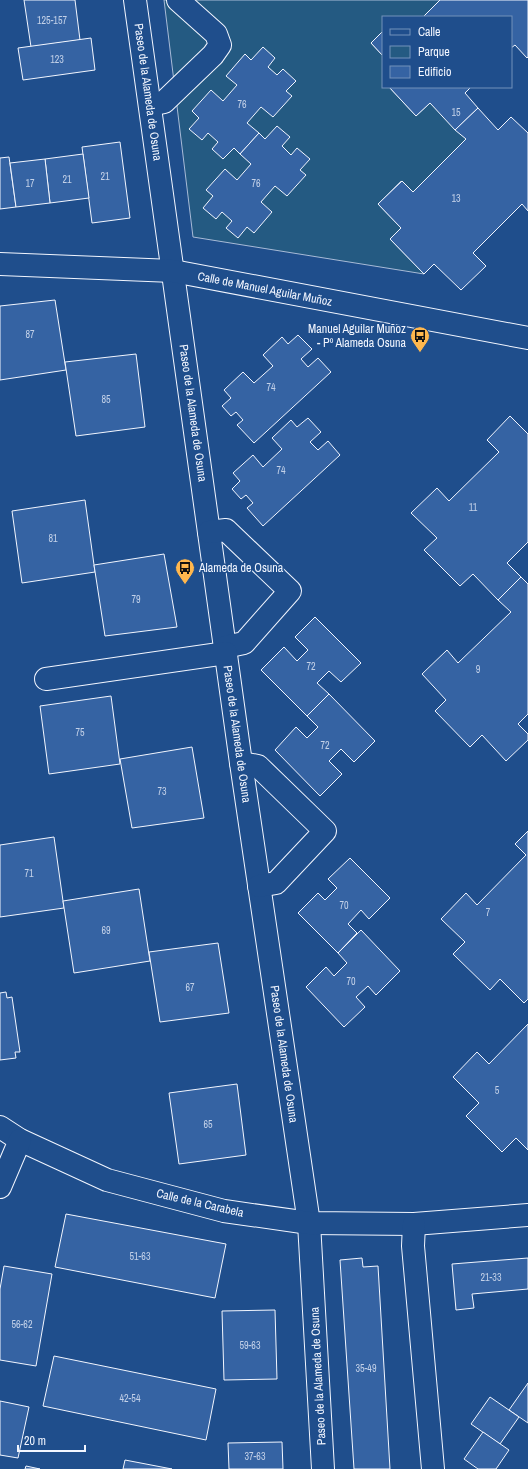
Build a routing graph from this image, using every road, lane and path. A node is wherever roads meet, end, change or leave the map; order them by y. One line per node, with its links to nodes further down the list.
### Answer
1 (135, 0): 3 (street, Paseo de la Alameda de Osuna)
2 (178, 0): 3 (street)
3 (150, 105): 5 (street, Paseo de la Alameda de Osuna)
4 (0, 264): 5 (street, Calle de Manuel Aguilar Muñoz)
5 (173, 271): 6 (street, Calle de Manuel Aguilar Muñoz); 7 (street, Paseo de la Alameda de Osuna)
6 (528, 338)
7 (209, 532): 8 (street, Paseo de la Alameda de Osuna); 8 (street)
8 (226, 650): 9 (street); 10 (street, Paseo de la Alameda de Osuna)
9 (46, 679)
10 (241, 763): 11 (street, Paseo de la Alameda de Osuna); 11 (street)
11 (259, 886): 16 (street, Paseo de la Alameda de Osuna)
12 (0, 1128): 13 (street, Calle de la Carabela)
13 (20, 1140): 14 (street); 16 (street, Calle de la Carabela)
14 (0, 1187)
15 (528, 1215): 17 (street, Calle de la Carabela)
16 (309, 1223): 17 (street, Calle de la Carabela); 18 (street, Paseo de la Alameda de Osuna)
17 (414, 1224): 19 (street)
18 (323, 1469)
19 (433, 1469)

